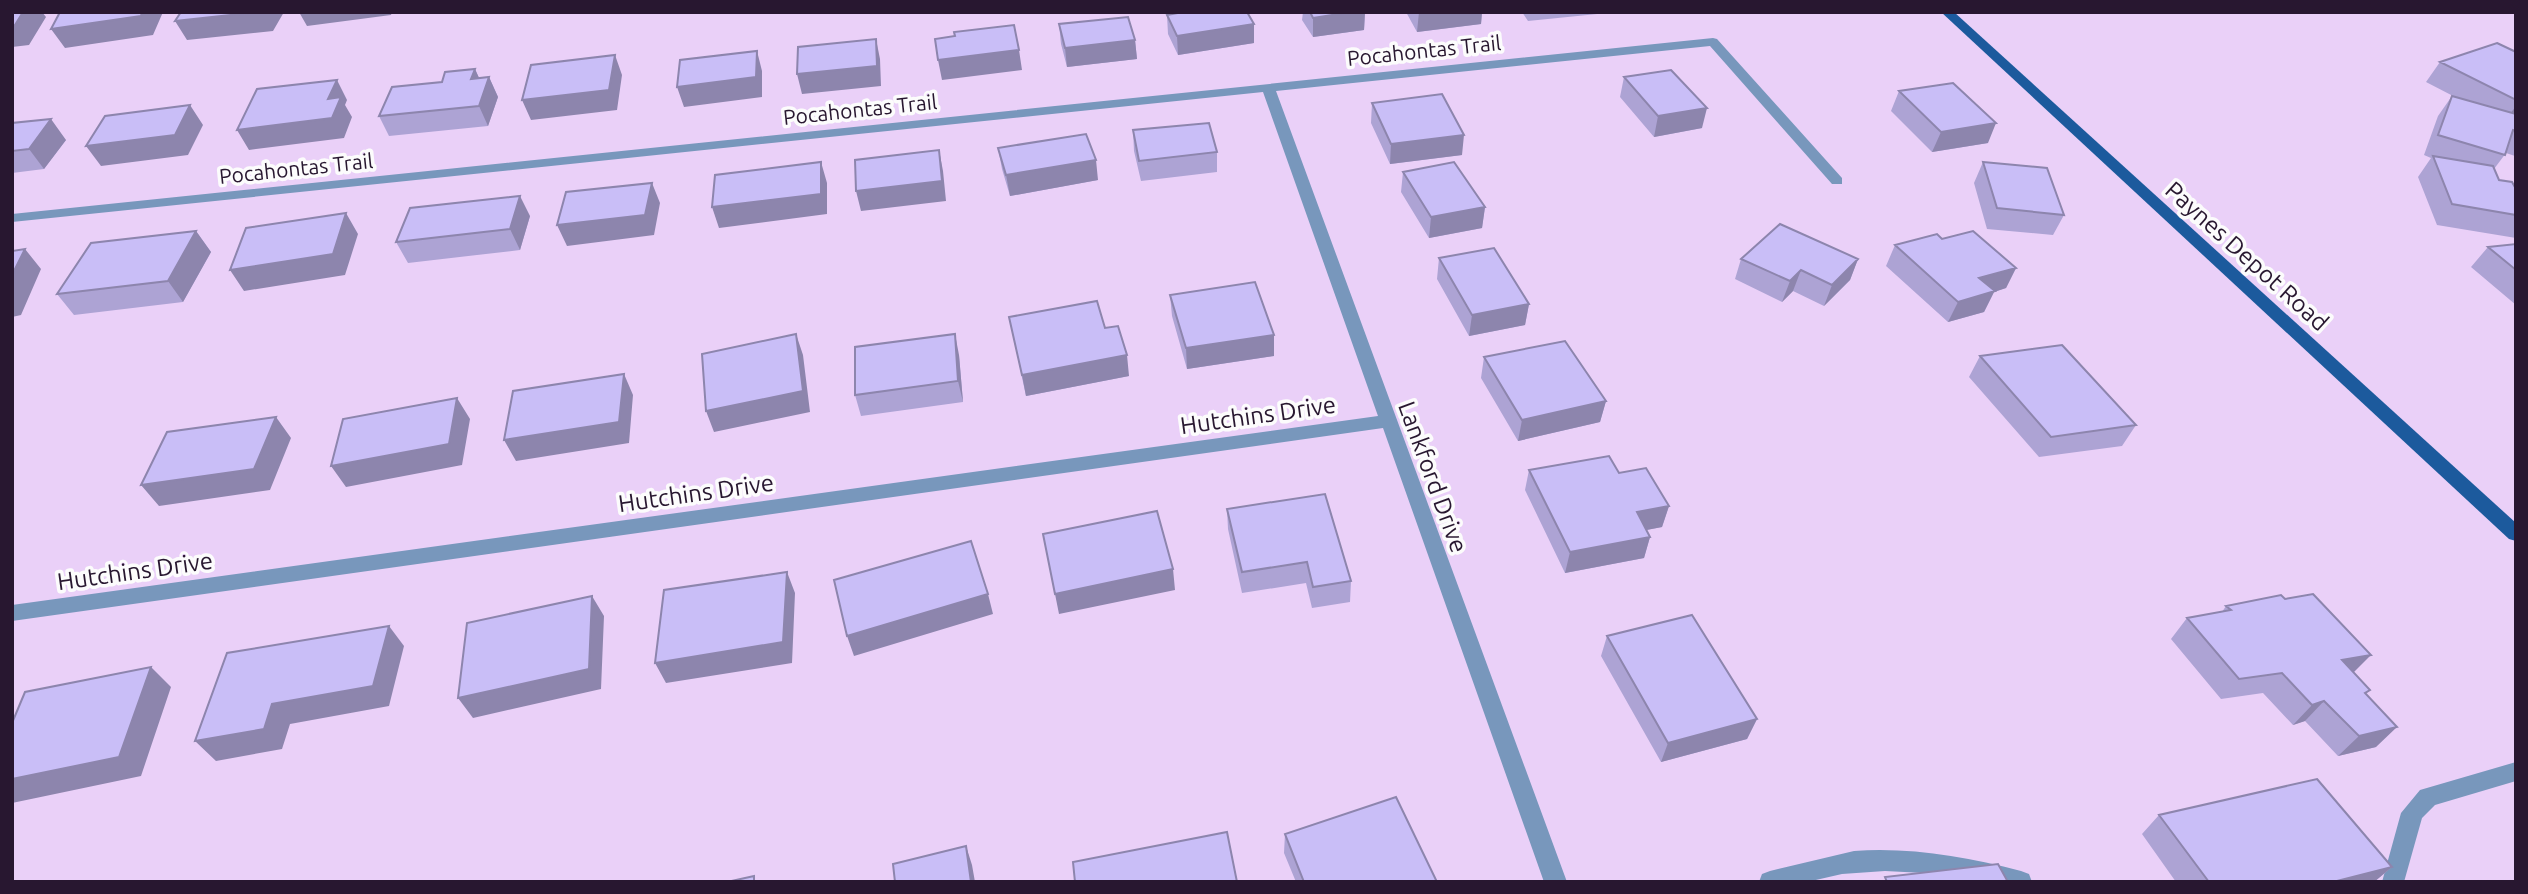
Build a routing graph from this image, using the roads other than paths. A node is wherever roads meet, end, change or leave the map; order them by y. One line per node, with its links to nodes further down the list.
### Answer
1 (1947, 12): 6 (main road, Paynes Depot Road)
2 (1268, 88): 3 (street, Pocahontas Trail); 4 (street, Pocahontas Trail); 5 (street, Lankford Drive)
3 (1837, 181)
4 (12, 218)
5 (1387, 421): 7 (street, Hutchins Drive); 9 (street, Lankford Drive)
6 (2516, 534)
7 (12, 613)
8 (2516, 771): 12 (street)
9 (1556, 882)
10 (1770, 882): 11 (street)
11 (2021, 882)
12 (2393, 882)

